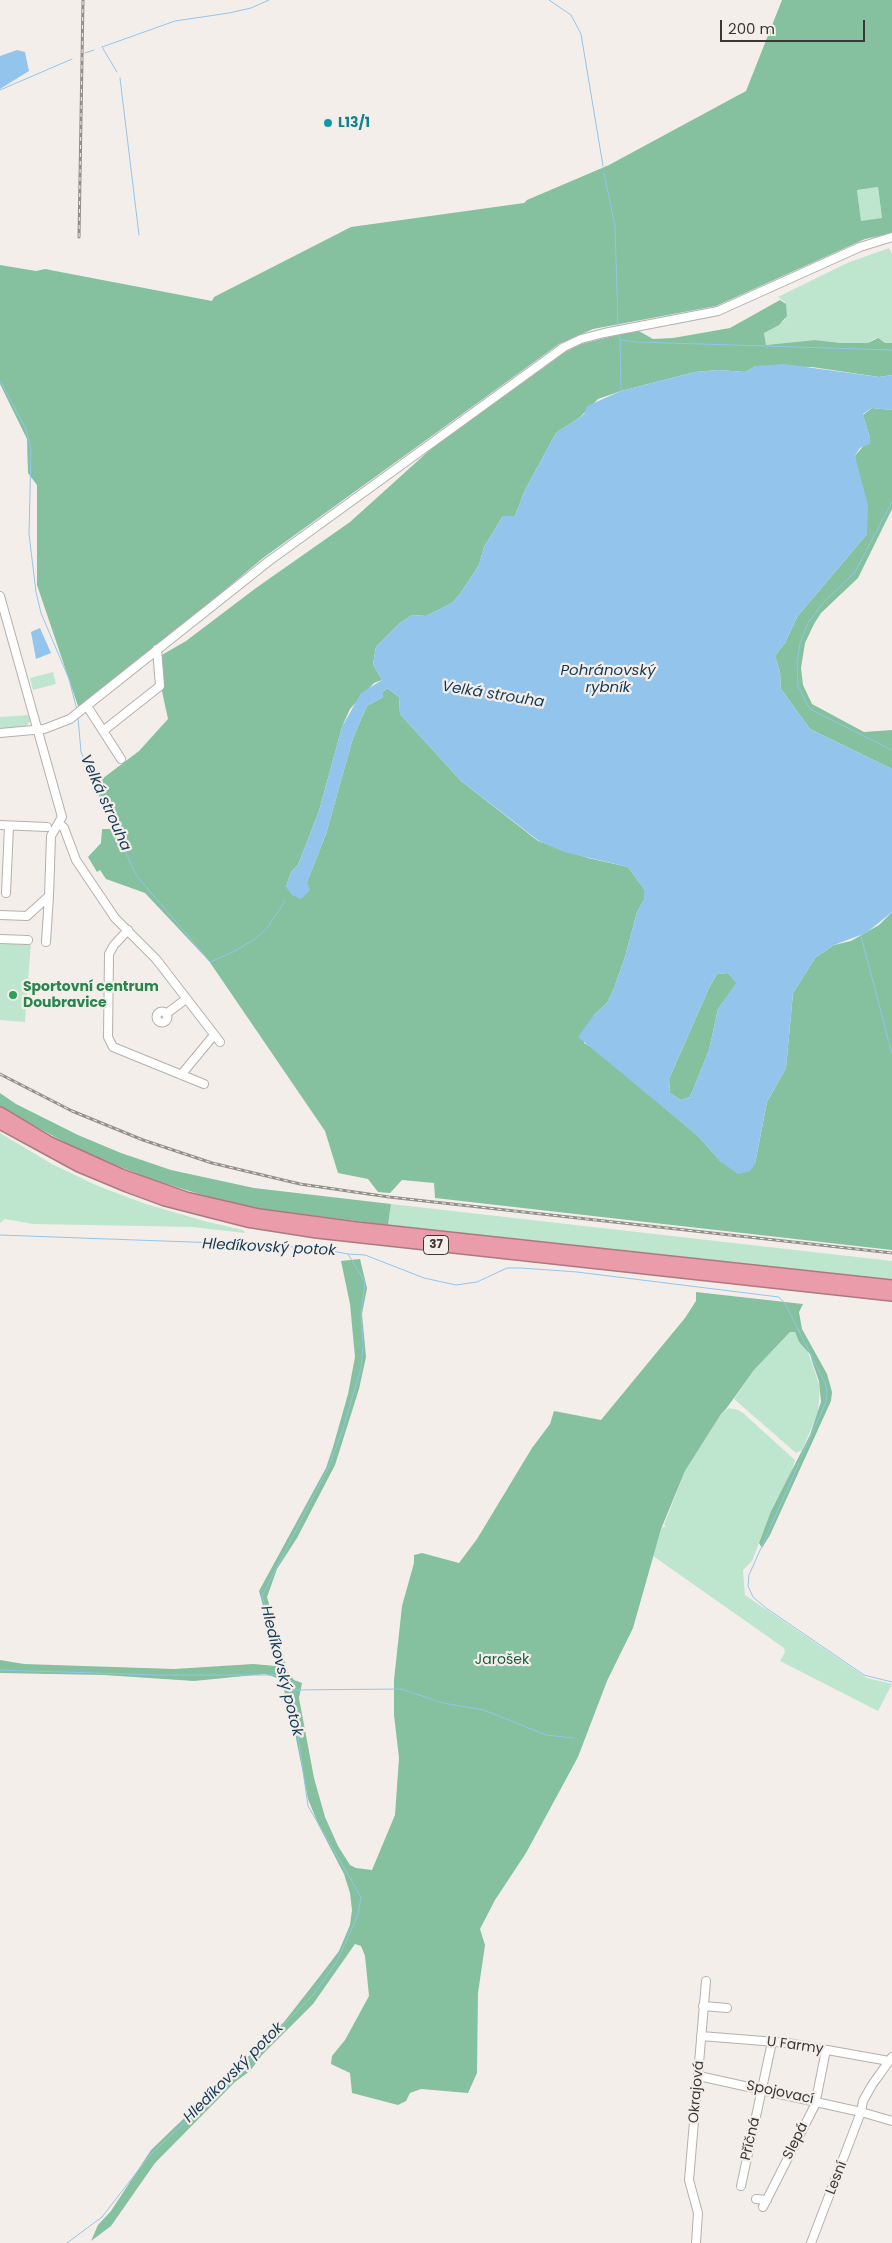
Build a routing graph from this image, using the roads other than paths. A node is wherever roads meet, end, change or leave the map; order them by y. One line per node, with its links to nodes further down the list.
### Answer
1 (892, 237): 3 (street)
2 (0, 596): 5 (street)
3 (157, 649): 4 (street); 6 (street)
4 (87, 706): 5 (street); 6 (street)
5 (39, 730): 7 (street); 9 (street)
6 (103, 731): 8 (street)
7 (0, 733)
8 (121, 759)
9 (60, 824): 14 (street); 16 (street)
10 (0, 825): 11 (street)
11 (10, 826): 12 (street); 13 (street)
12 (47, 828)
13 (6, 893)
14 (49, 896): 15 (street); 19 (street)
15 (0, 915)
16 (128, 930): 20 (street); 22 (street)
17 (0, 939): 18 (street)
18 (28, 940)
19 (46, 942)
20 (186, 999): 21 (street); 22 (street)
21 (166, 1014)
22 (181, 1075): 23 (street)
23 (204, 1084)
24 (0, 1113): 26 (highway, 37)
25 (0, 1123): 27 (highway, 37)
26 (892, 1286)
27 (892, 1295)
28 (706, 1981): 29 (street, Okrajová)
29 (703, 2006): 30 (street); 31 (street, Okrajová)
30 (727, 2008)
31 (702, 2036): 32 (street, U Farmy); 35 (street, Okrajová)
32 (772, 2042): 33 (street, U Farmy); 36 (street, Příčná)
33 (826, 2050): 34 (street, U Farmy); 37 (street, Slepá)
34 (890, 2059): 38 (street, Lesní)
35 (699, 2076): 36 (street, Spojovací); 42 (street, Okrajová)
36 (762, 2089): 37 (street, Spojovací); 40 (street, Příčná)
37 (815, 2101): 38 (street, Spojovací); 41 (street, Slepá)
38 (860, 2112): 39 (street); 43 (street, Lesní)
39 (892, 2121)
40 (741, 2186)
41 (756, 2199)
42 (696, 2243)
43 (811, 2243)

